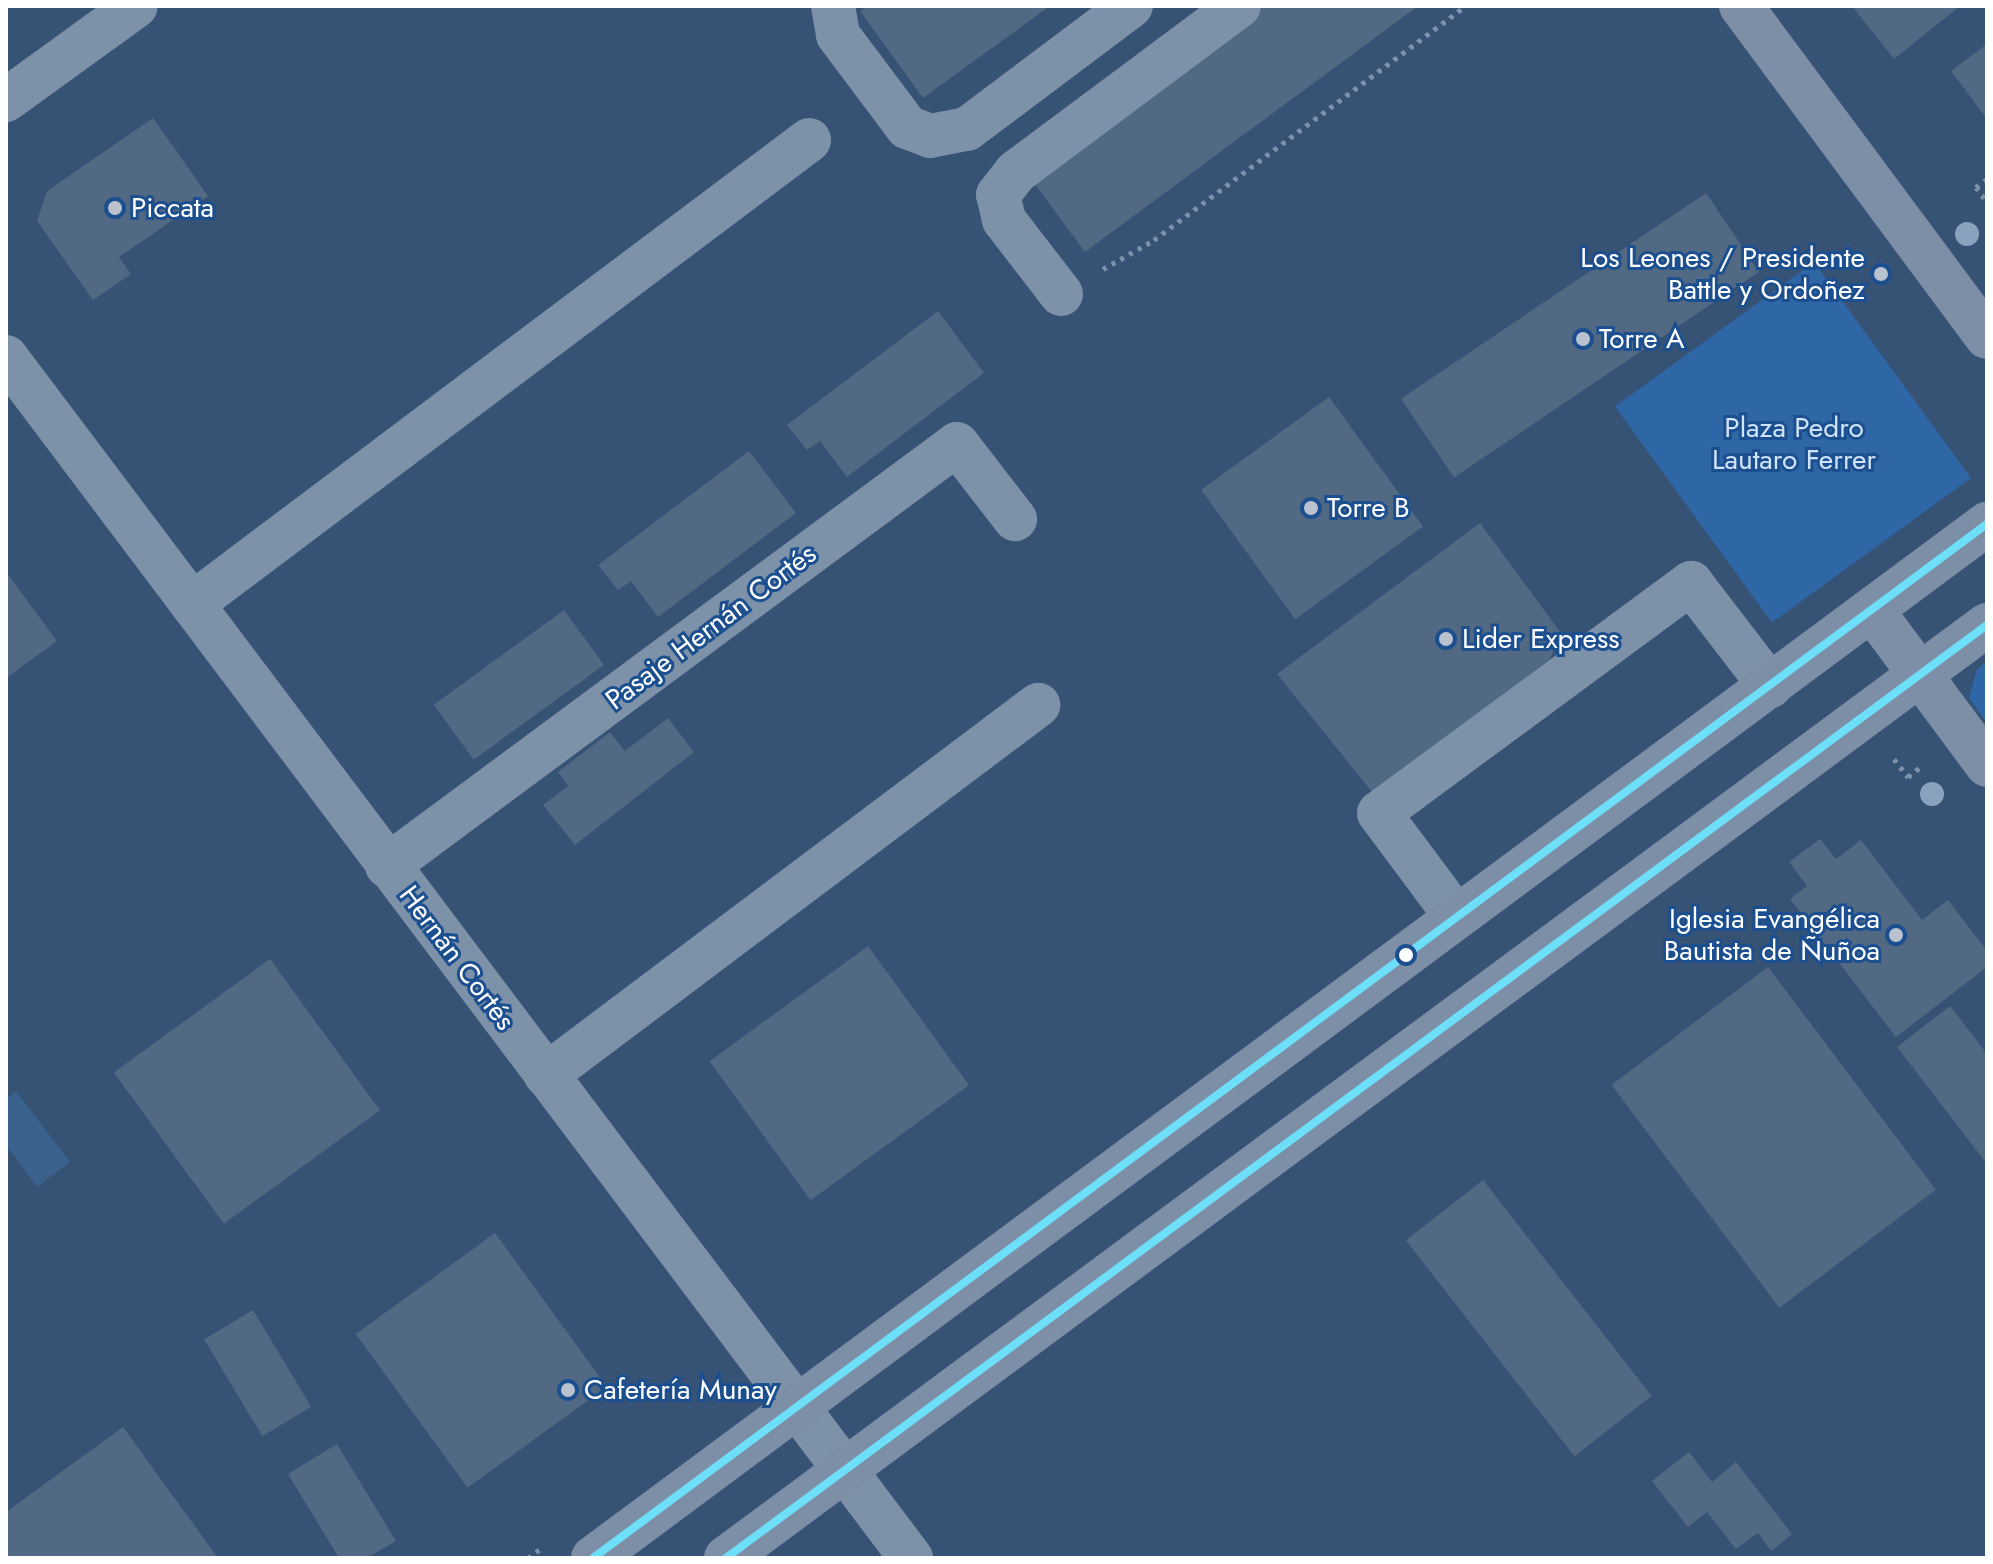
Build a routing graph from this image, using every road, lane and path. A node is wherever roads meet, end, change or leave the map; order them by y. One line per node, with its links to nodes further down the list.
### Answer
1 (136, 6): 7 (street)
2 (833, 6): 3 (street)
3 (1131, 6)
4 (1239, 6): 11 (street)
5 (1466, 6): 11 (path)
6 (1741, 6): 12 (main road)
7 (6, 100)
8 (809, 140): 16 (street)
9 (1987, 179): 10 (path)
10 (1987, 202)
11 (1061, 294)
12 (1987, 337)
13 (6, 357): 16 (street, Hernán Cortés)
14 (1015, 519): 23 (street, Pasaje Hernán Cortés)
15 (1987, 524): 17 (main road)
16 (192, 604): 23 (street, Hernán Cortés)
17 (1872, 610): 19 (main road); 20 (main road)
18 (1987, 625): 19 (main road)
19 (1920, 676): 22 (main road); 27 (main road)
20 (1770, 686): 24 (main road); 24 (street)
21 (1038, 705): 25 (street)
22 (1987, 765)
23 (387, 866): 25 (street, Hernán Cortés)
24 (1455, 915): 26 (main road)
25 (546, 1075): 26 (street, Hernán Cortés)
26 (798, 1407): 27 (street, Hernán Cortés); 28 (main road)
27 (846, 1471): 29 (main road); 30 (street, Hernán Cortés)
28 (593, 1558)
29 (726, 1558)
30 (911, 1558)

